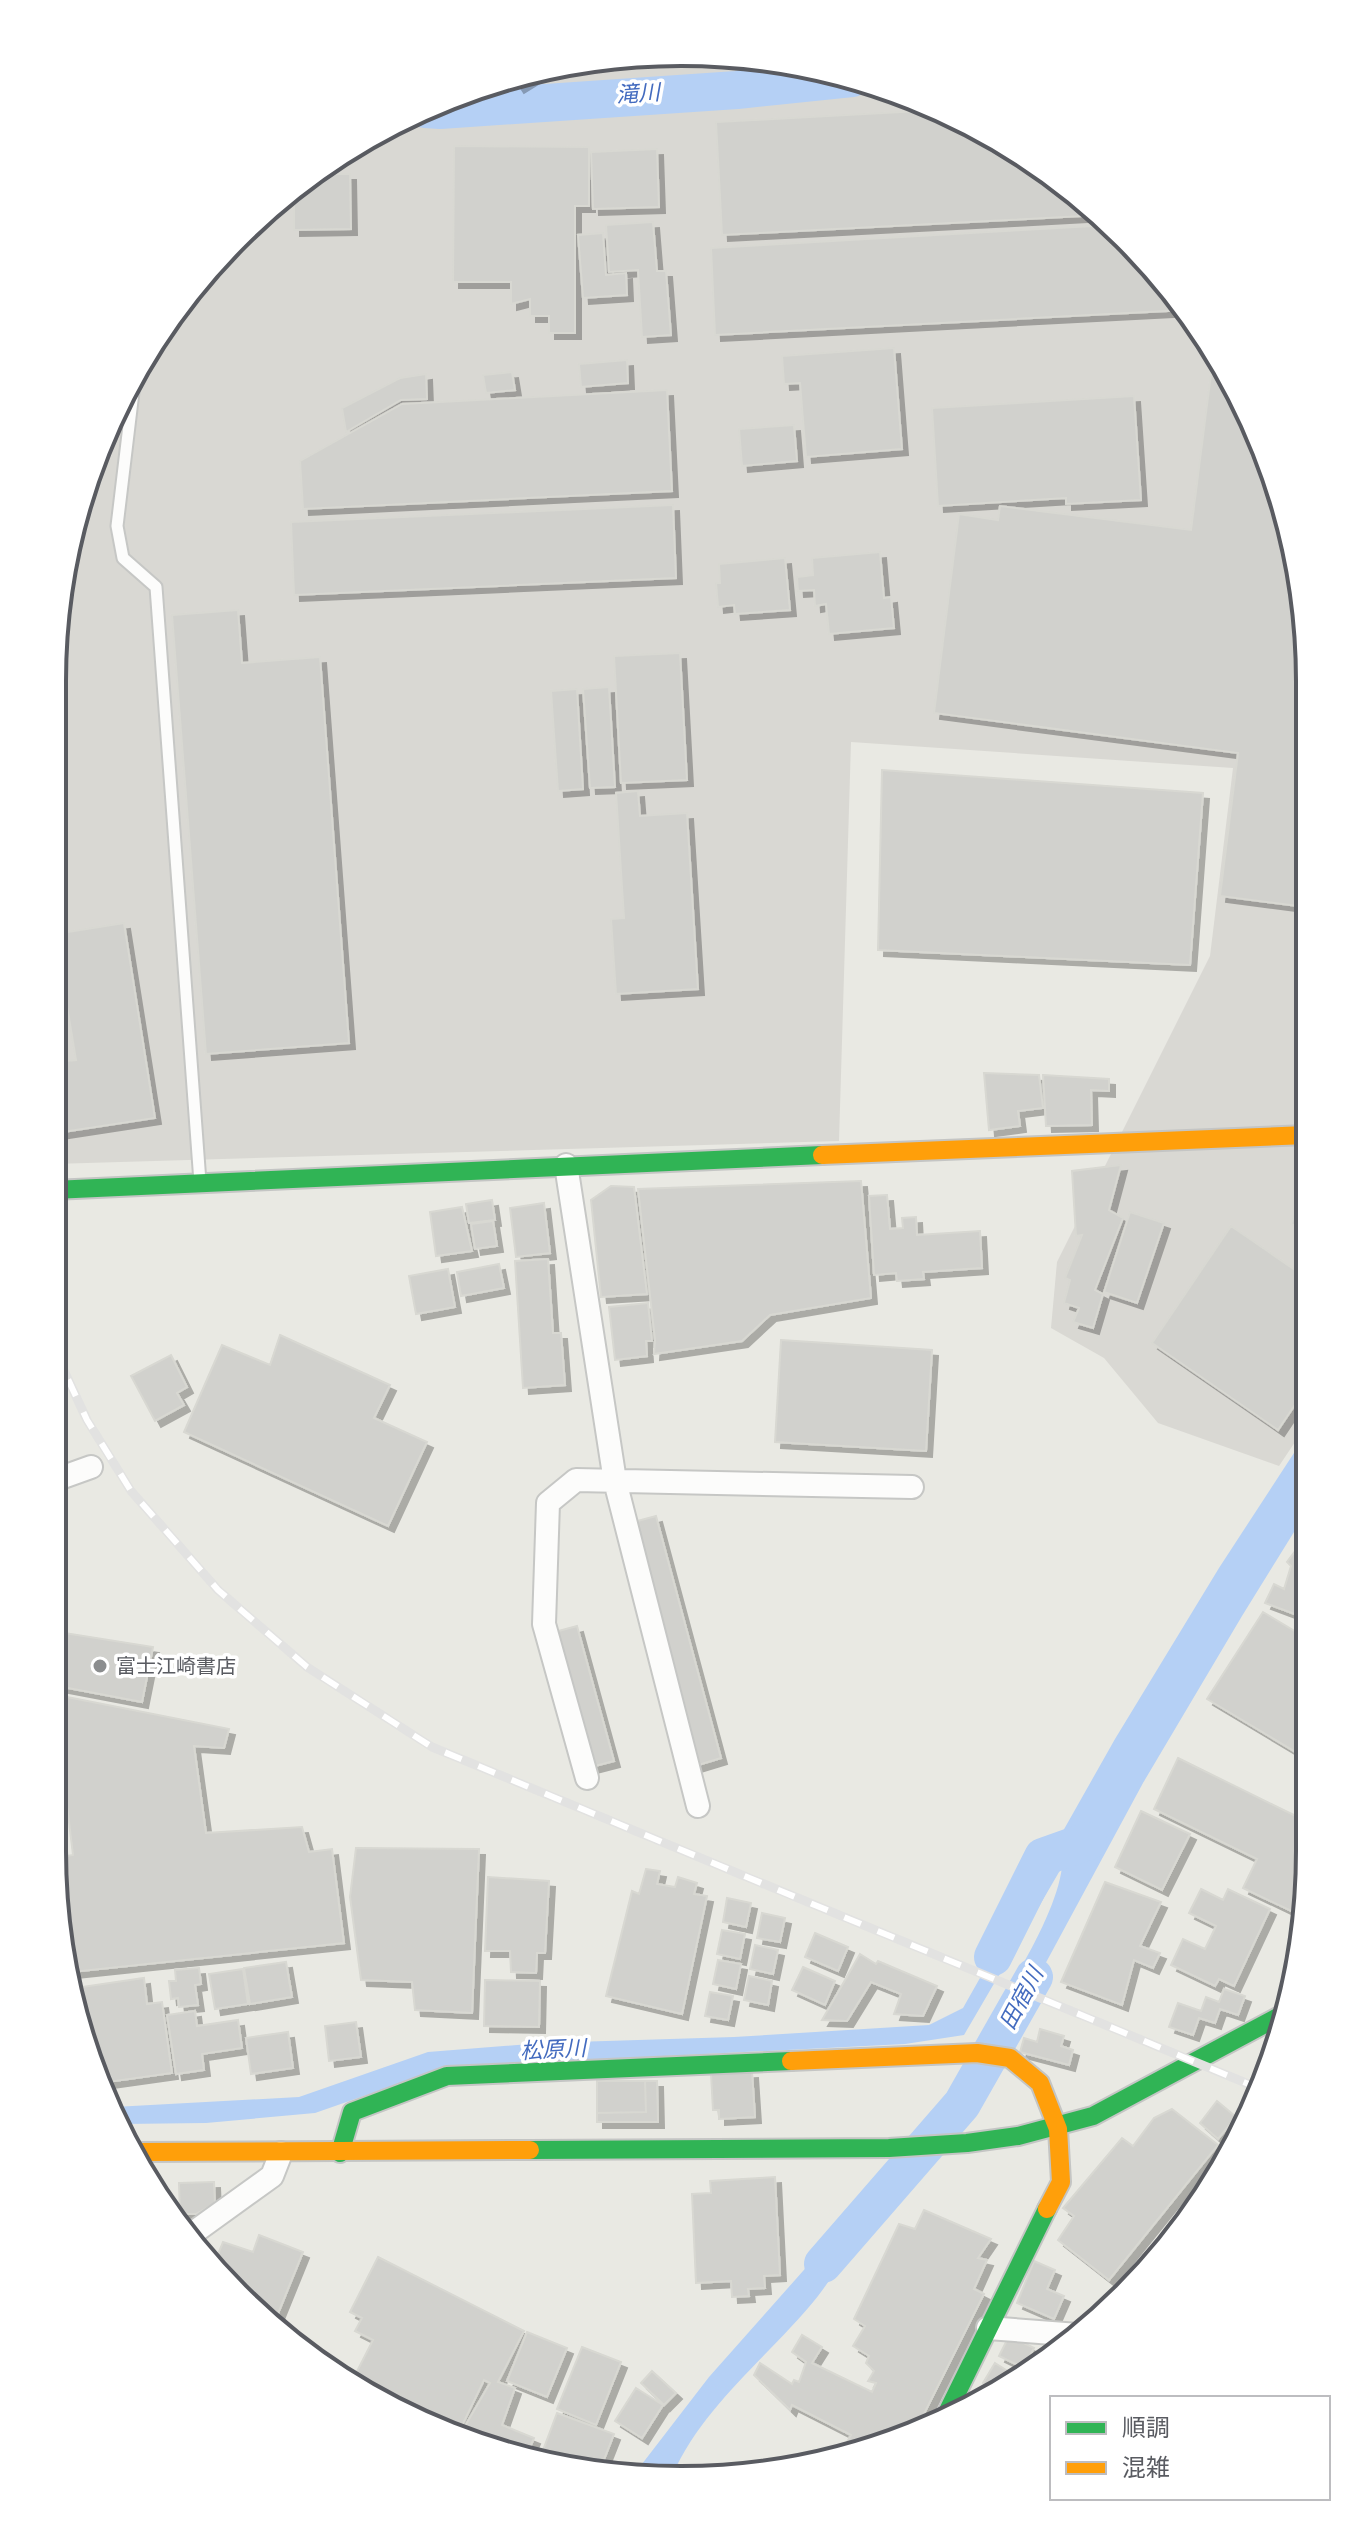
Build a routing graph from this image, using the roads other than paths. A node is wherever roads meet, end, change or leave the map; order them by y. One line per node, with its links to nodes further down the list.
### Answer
1 (132, 404): 4 (lane)
2 (1296, 1135): 3 (street)
3 (566, 1165): 4 (street); 8 (street)
4 (200, 1183): 5 (street)
5 (66, 1189)
6 (91, 1467): 7 (street)
7 (66, 1476)
8 (615, 1481): 9 (street); 10 (street); 11 (street)
9 (912, 1487)
10 (587, 1778)
11 (698, 1806)
12 (1272, 2020): 13 (street)
13 (1058, 2129): 16 (street); 16 (street); 18 (street)
14 (145, 2152): 15 (street)
15 (281, 2153): 16 (street); 17 (street)
16 (340, 2153)
17 (197, 2230)
18 (988, 2328): 19 (street); 20 (street)
19 (1061, 2334)
20 (951, 2404)

